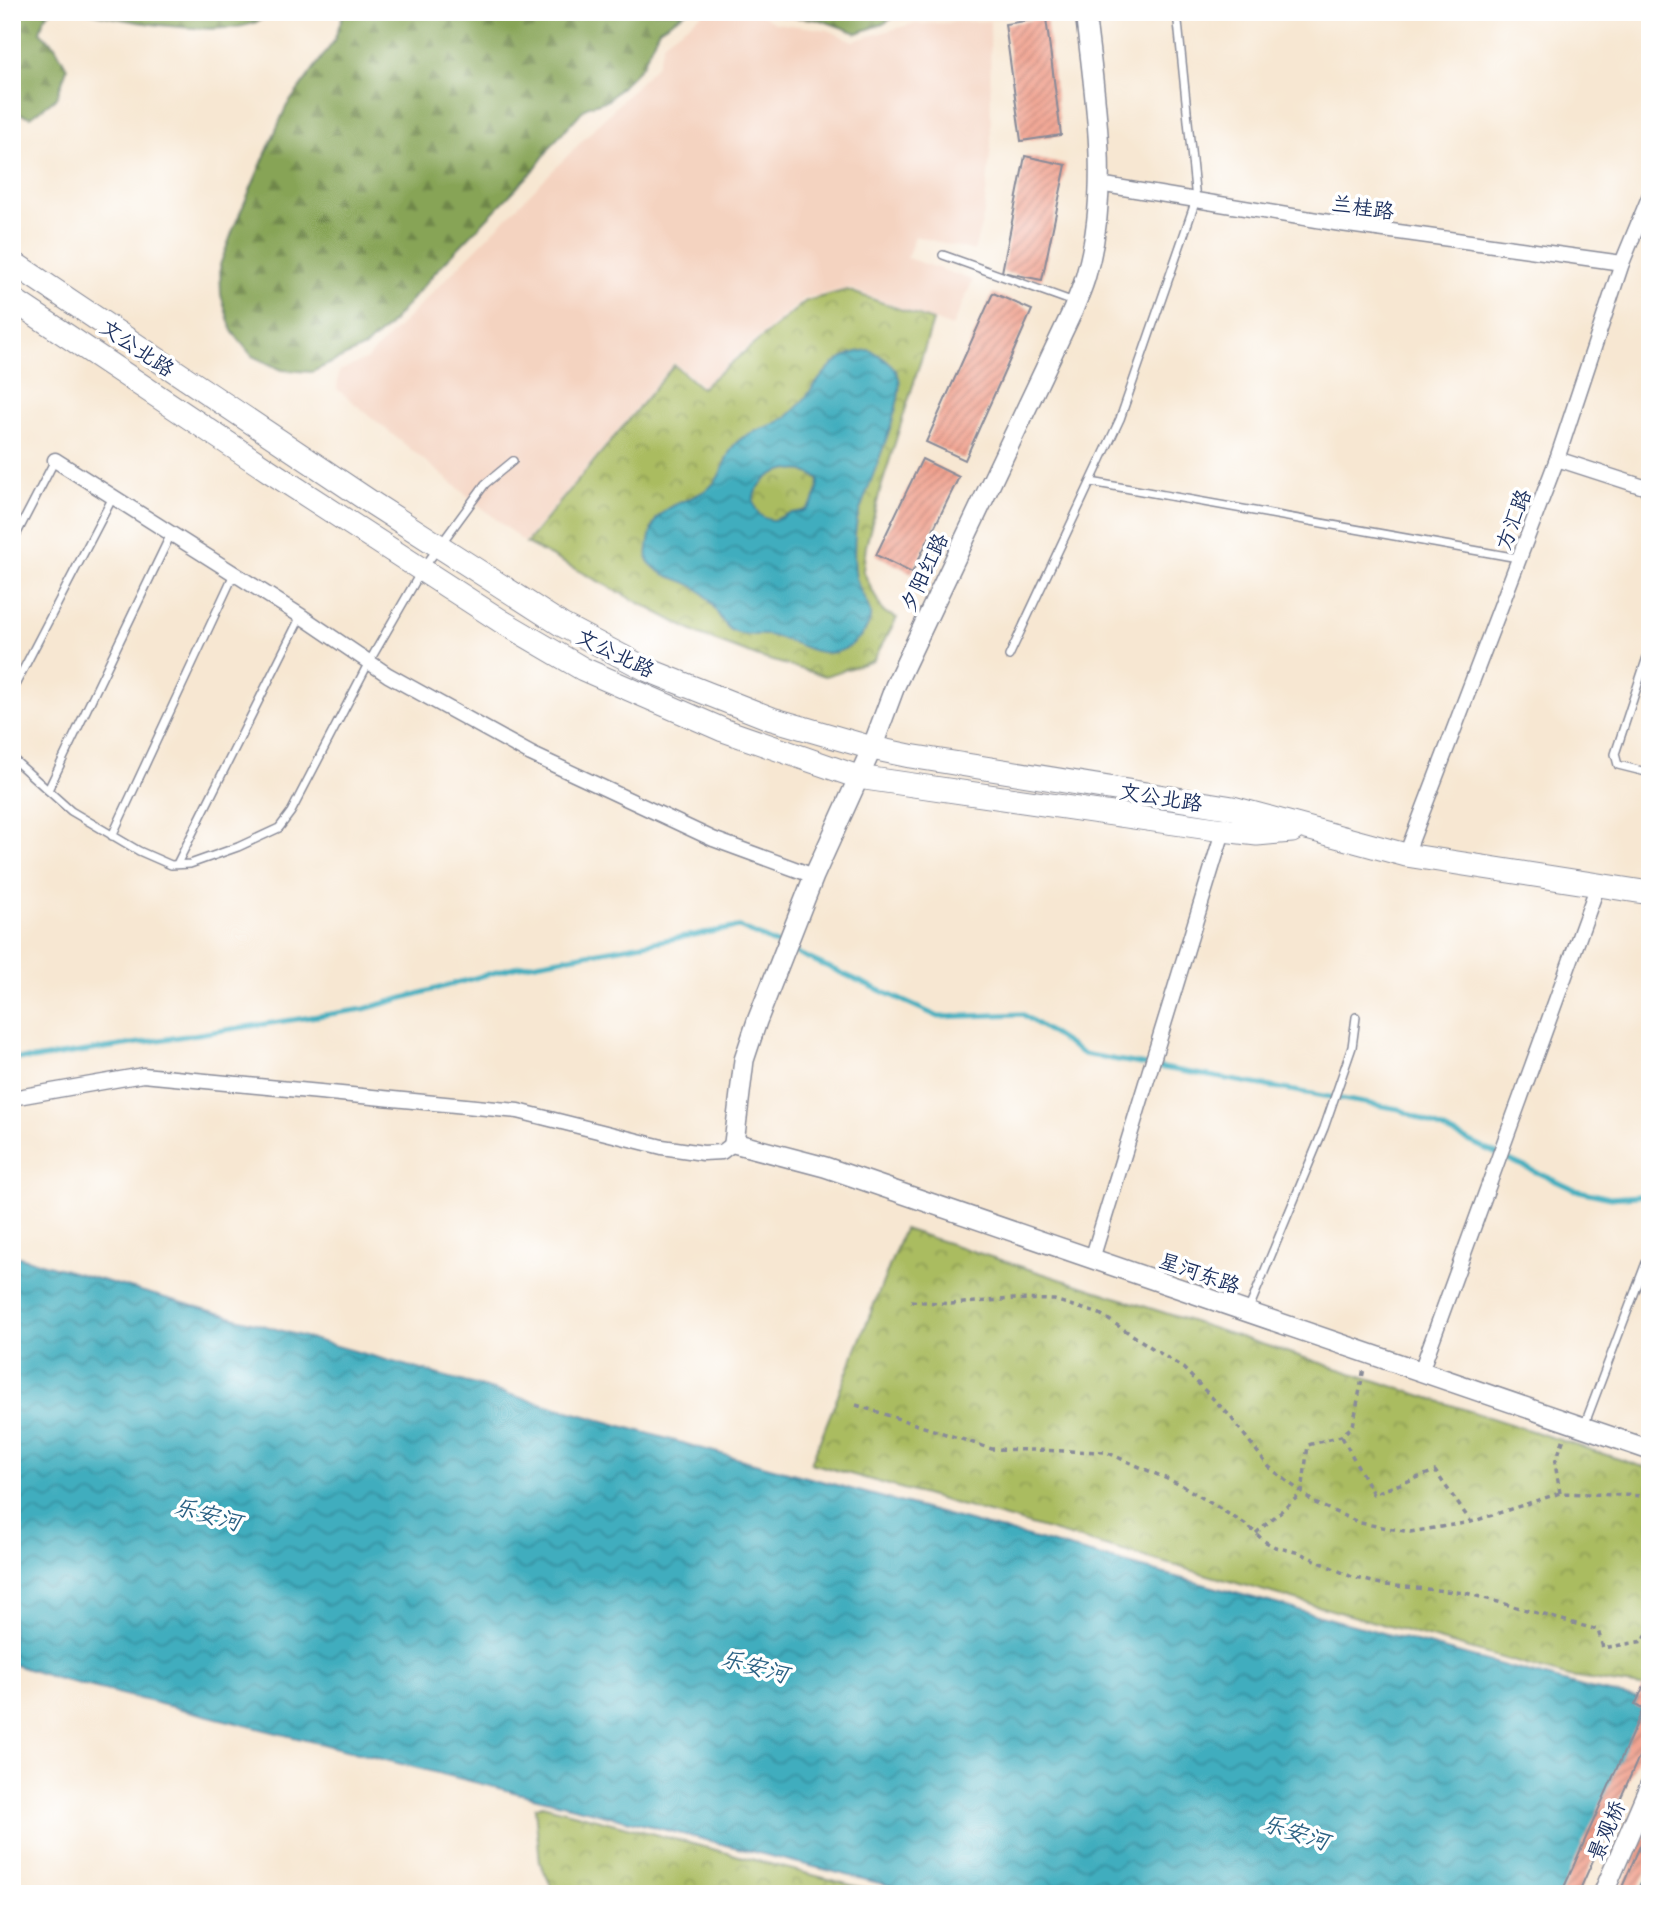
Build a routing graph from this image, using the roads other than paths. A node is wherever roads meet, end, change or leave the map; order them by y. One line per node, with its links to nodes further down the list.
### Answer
1 (1085, 12): 3 (street, 夕阳红路)
2 (1177, 12): 5 (lane)
3 (1100, 184): 5 (street, 兰桂路); 11 (street, 夕阳红路)
4 (1650, 195): 6 (street, 方汇路)
5 (1196, 200): 9 (street, 兰桂路); 15 (lane)
6 (1644, 223): 9 (street, 方汇路)
7 (943, 255): 11 (lane)
8 (12, 262): 20 (main road, 文公北路)
9 (1622, 263): 12 (street, 方汇路)
10 (12, 299): 22 (main road, 文公北路)
11 (1075, 303): 29 (street, 夕阳红路)
12 (1557, 459): 16 (street); 21 (street, 方汇路)
13 (55, 460): 17 (street); 19 (lane)
14 (513, 461): 20 (lane)
15 (1091, 482): 21 (lane); 26 (lane)
16 (1650, 489)
17 (113, 497): 18 (street); 28 (lane)
18 (171, 534): 23 (street); 33 (lane)
19 (12, 543)
20 (439, 546): 22 (lane); 29 (main road, 文公北路)
21 (1519, 558): 38 (street, 方汇路)
22 (422, 570): 27 (lane); 32 (main road, 文公北路)
23 (234, 573): 24 (street); 37 (lane)
24 (301, 616): 27 (street); 39 (lane)
25 (1650, 648): 31 (lane)
26 (1009, 656)
27 (369, 662): 39 (lane); 40 (street)
28 (12, 691)
29 (872, 748): 32 (street, 夕阳红路); 34 (main road, 文公北路)
30 (12, 758): 33 (lane)
31 (1650, 773)
32 (858, 777): 35 (main road, 文公北路); 40 (street, 夕阳红路)
33 (48, 790): 37 (lane)
34 (1233, 808): 35 (street); 36 (main road, 文公北路)
35 (1223, 830): 36 (main road, 文公北路); 47 (street)
36 (1308, 830): 38 (main road, 文公北路)
37 (113, 836): 39 (lane)
38 (1406, 855): 41 (main road, 文公北路)
39 (177, 864)
40 (814, 876): 45 (street, 夕阳红路)
41 (1598, 885): 42 (main road, 文公北路); 49 (street)
42 (1650, 893)
43 (1356, 1017): 48 (lane)
44 (12, 1098): 45 (street)
45 (734, 1143): 47 (street, 星河东路)
46 (1650, 1252): 50 (lane)
47 (1092, 1259): 48 (street, 星河东路)
48 (1247, 1312): 49 (street, 星河东路)
49 (1421, 1371): 50 (street, 星河东路)
50 (1577, 1425): 51 (street, 星河东路)
51 (1650, 1450)
52 (1650, 1785): 53 (street, 景观桥)
53 (1603, 1894)

